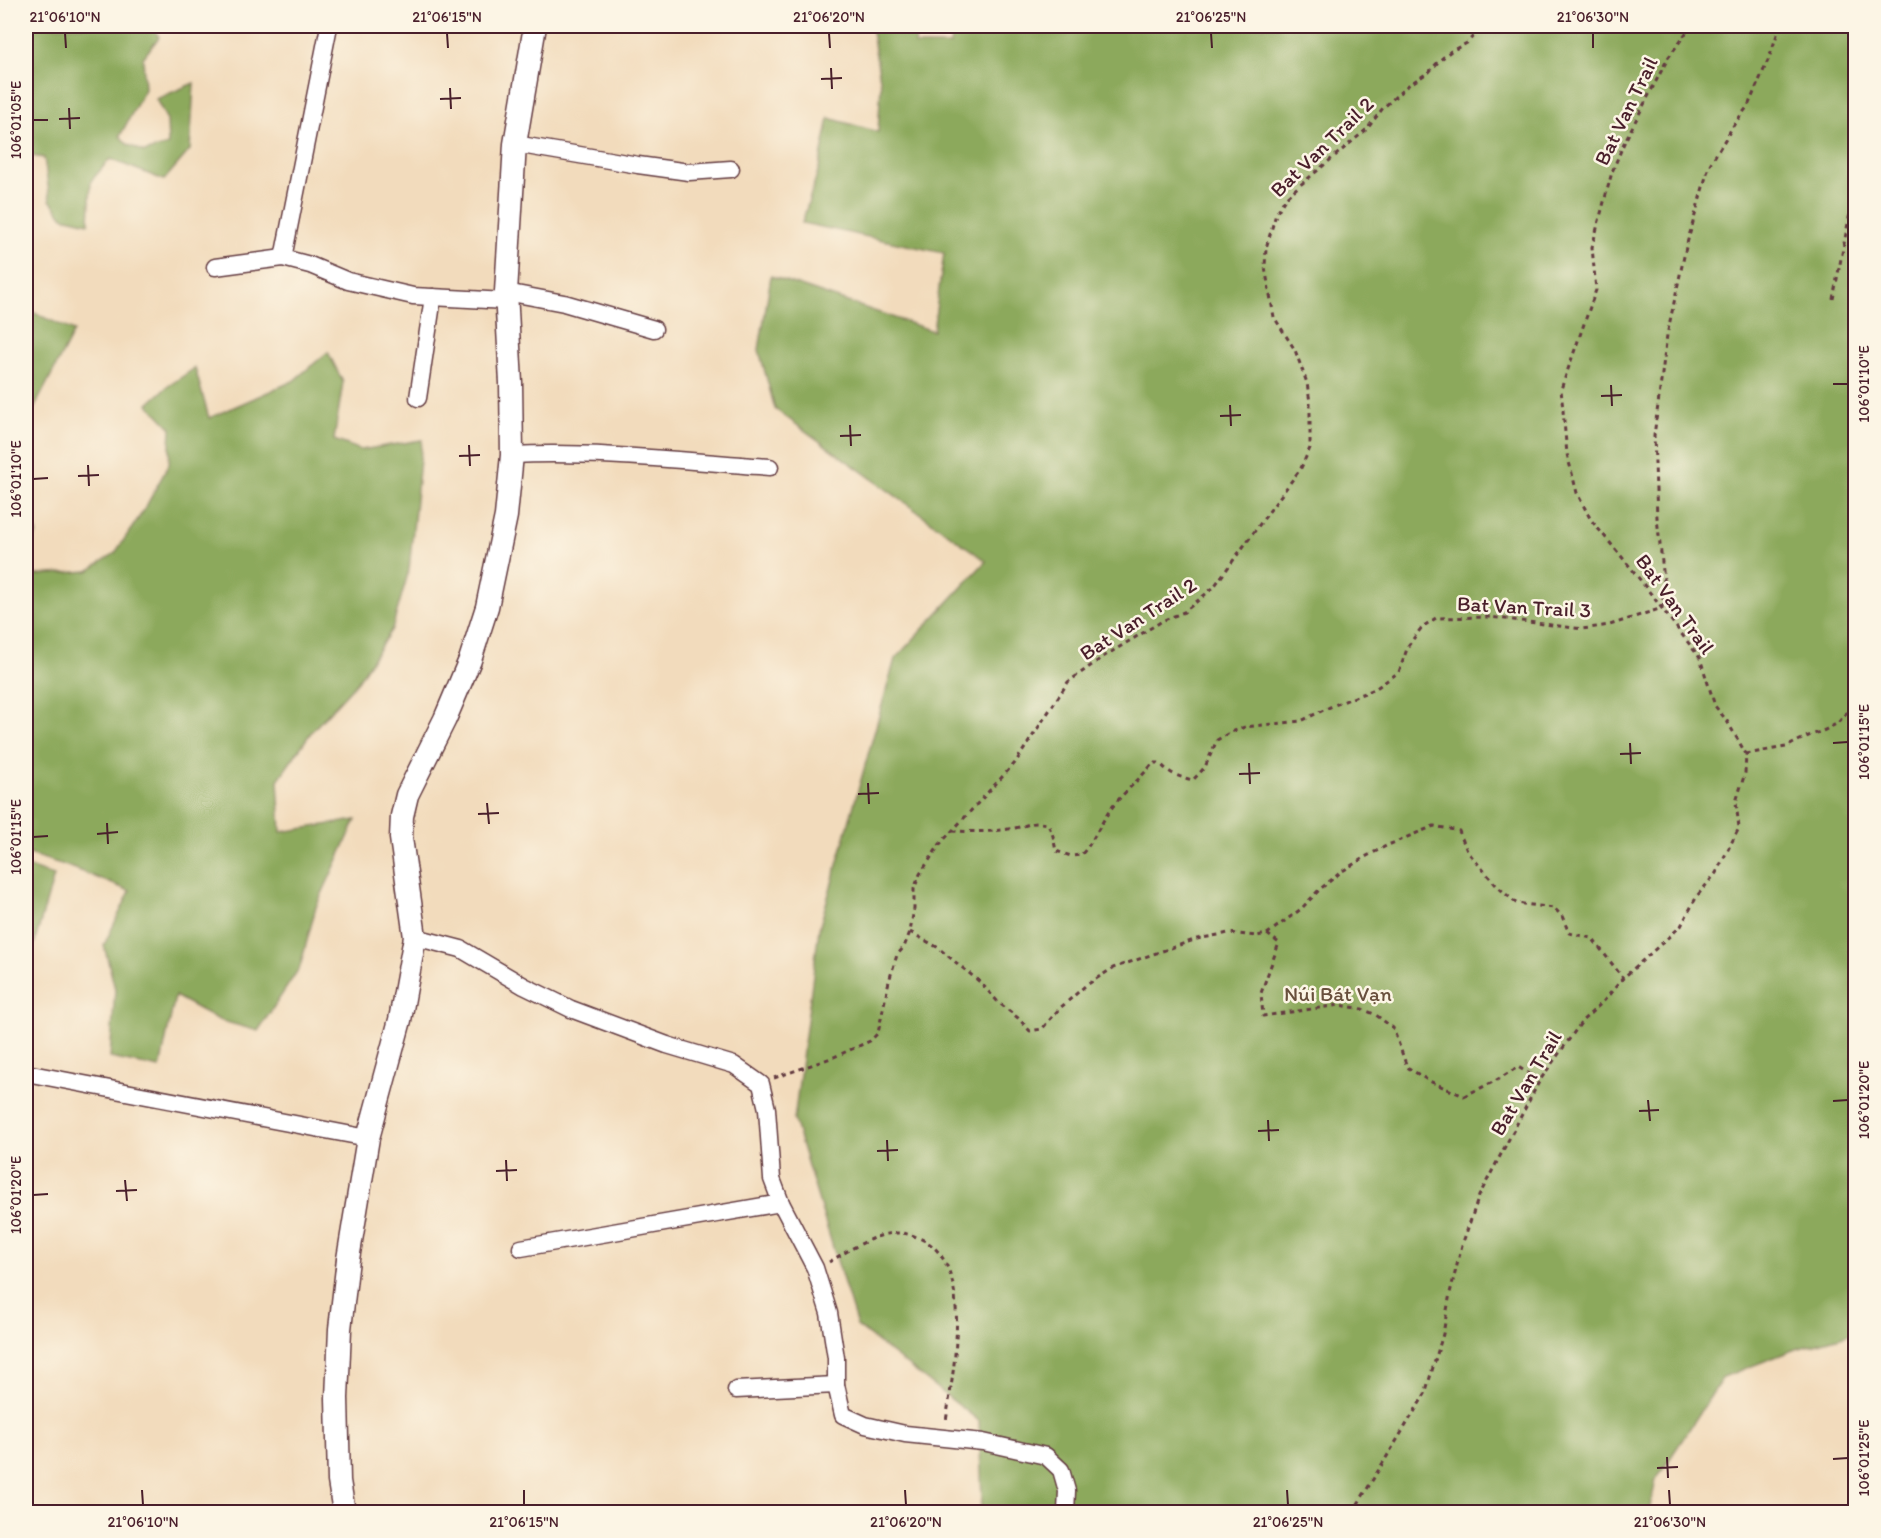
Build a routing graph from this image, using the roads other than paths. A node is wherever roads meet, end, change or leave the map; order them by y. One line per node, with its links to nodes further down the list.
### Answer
1 (329, 26): 5 (street)
2 (535, 26): 3 (main road)
3 (515, 144): 4 (street); 8 (main road)
4 (731, 169)
5 (283, 258): 6 (street); 7 (street)
6 (215, 267)
7 (433, 297): 8 (street); 10 (street)
8 (506, 297): 9 (street); 11 (main road)
9 (654, 329)
10 (418, 398)
11 (512, 455): 12 (street); 13 (main road)
12 (770, 467)
13 (415, 937): 15 (main road); 16 (street)
14 (26, 1073): 15 (street)
15 (368, 1138): 20 (main road)
16 (781, 1203): 17 (street); 18 (street)
17 (520, 1248)
18 (836, 1385): 19 (street); 21 (street)
19 (736, 1390)
20 (344, 1512)
21 (1066, 1512)

